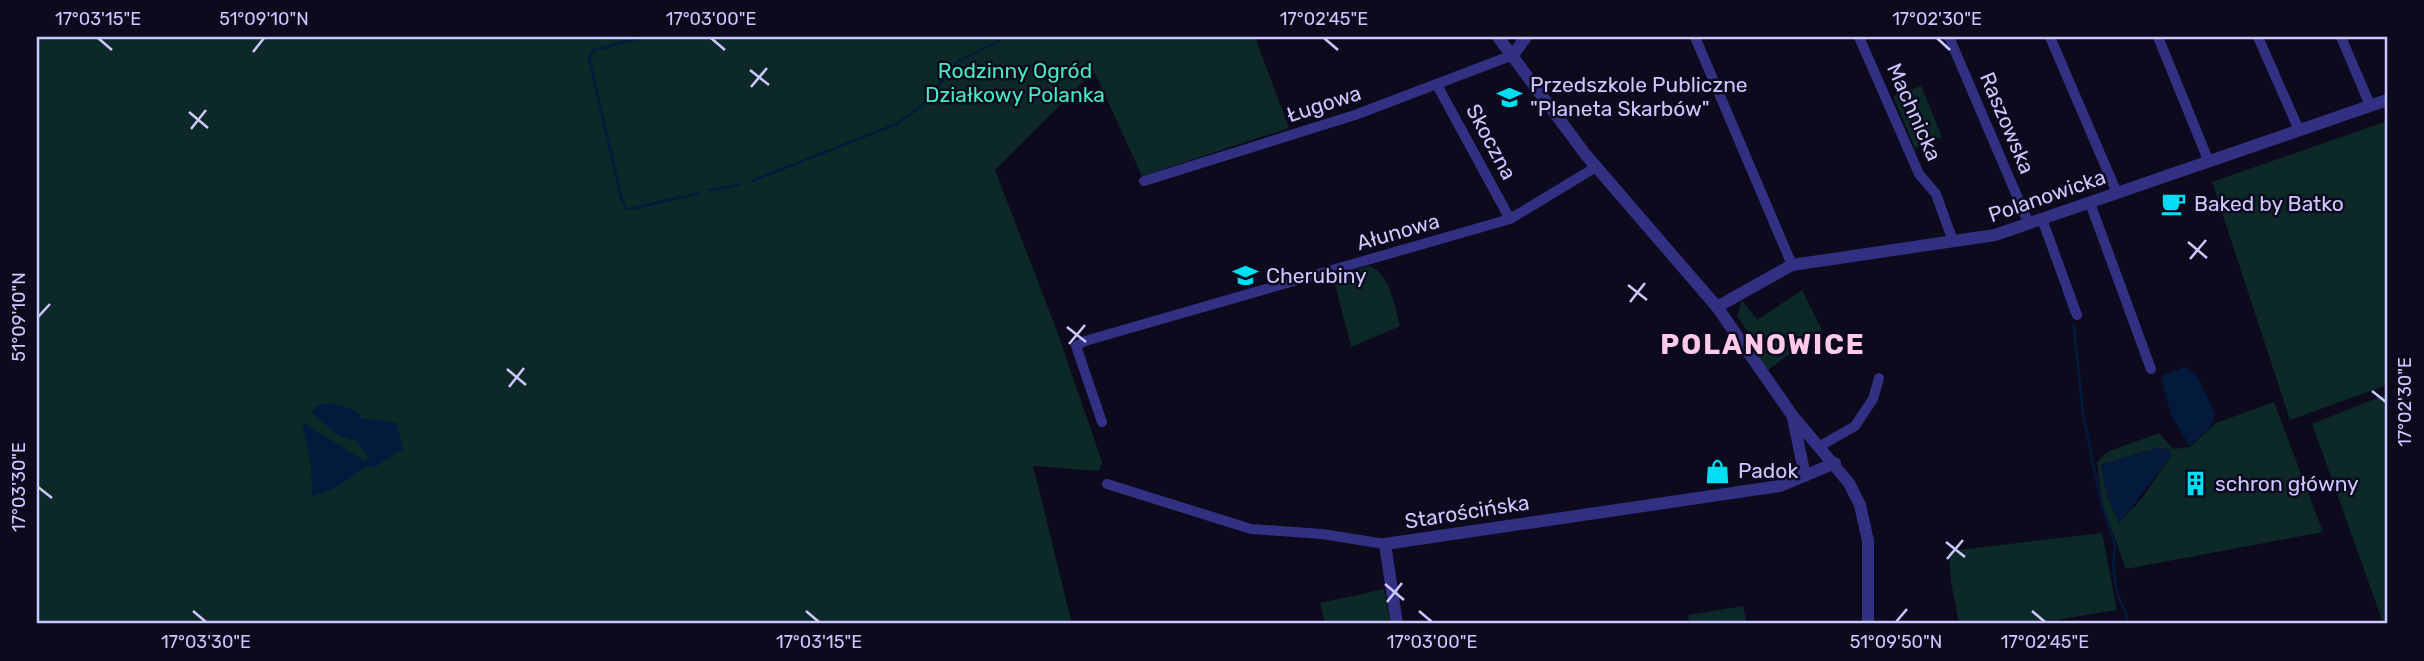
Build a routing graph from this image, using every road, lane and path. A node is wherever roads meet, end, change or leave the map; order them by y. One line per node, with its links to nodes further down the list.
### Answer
1 (1498, 37): 10 (street)
2 (1526, 37): 10 (street)
3 (1695, 37): 24 (street)
4 (1859, 37): 23 (street, Machnicka)
5 (1949, 37): 22 (street, Raszowska)
6 (2050, 37): 18 (street)
7 (2158, 37): 15 (street)
8 (2258, 37): 14 (street)
9 (2341, 37): 13 (street)
10 (1513, 55): 11 (street, Ługowa); 16 (street)
11 (1437, 85): 17 (street, Ługowa); 20 (street, Skoczna)
12 (2387, 100): 13 (street, Polanowicka)
13 (2370, 105): 14 (street, Polanowicka)
14 (2299, 130): 15 (street, Polanowicka)
15 (2209, 162): 18 (street, Polanowicka)
16 (1596, 167): 20 (street, Ałunowa); 25 (street)
17 (1144, 181)
18 (2117, 193): 19 (street, Polanowicka)
19 (2090, 203): 21 (street, Polanowicka); 27 (street)
20 (1510, 219): 30 (street, Ałunowa)
21 (2042, 219): 22 (street, Polanowicka); 26 (street)
22 (2029, 224): 23 (street, Polanowicka)
23 (1953, 240): 24 (street, Polanowicka)
24 (1792, 265): 25 (street, Polanowicka)
25 (1717, 307): 29 (street)
26 (2077, 315)
27 (2151, 369)
28 (1879, 379): 31 (street)
29 (1792, 415): 31 (street); 33 (street)
30 (1102, 422)
31 (1820, 446): 32 (street)
32 (1835, 463): 33 (street, Starościńska); 37 (street)
33 (1805, 476): 35 (street, Starościńska)
34 (1107, 484): 35 (street, Starościńska)
35 (1385, 544): 36 (street)
36 (1397, 624)
37 (1868, 624)

